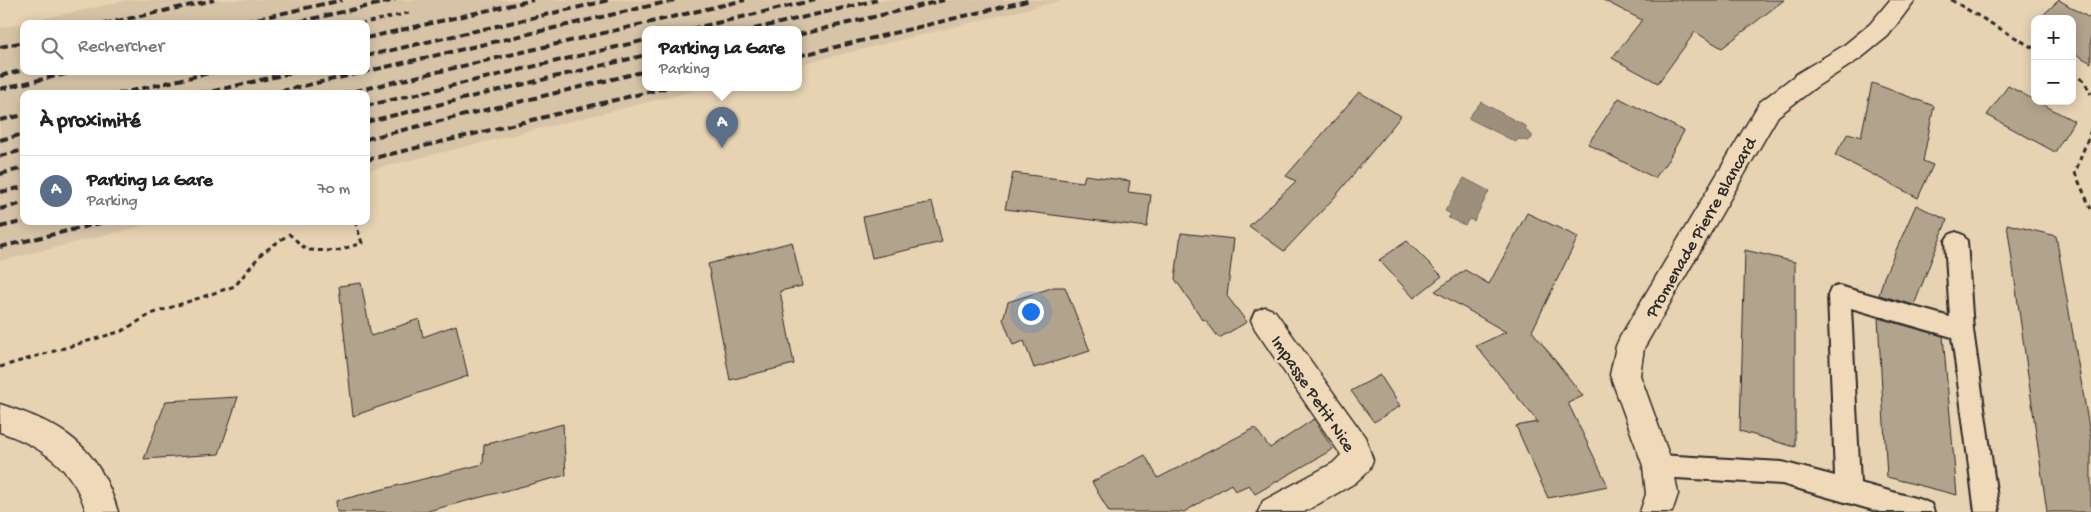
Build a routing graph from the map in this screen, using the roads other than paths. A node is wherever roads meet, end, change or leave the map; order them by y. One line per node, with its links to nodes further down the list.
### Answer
1 (1903, 0): 6 (street, Promenade Pierre Blancard)
2 (1956, 241): 4 (lane)
3 (1265, 320): 9 (street, Impasse Petit Nice)
4 (1962, 330): 7 (lane); 12 (lane)
5 (0, 418): 8 (street)
6 (1658, 466): 7 (lane); 10 (street, Promenade Pierre Blancard)
7 (1848, 491): 11 (lane)
8 (102, 512)
9 (1274, 512)
10 (1656, 512)
11 (1922, 512)
12 (1987, 512)

